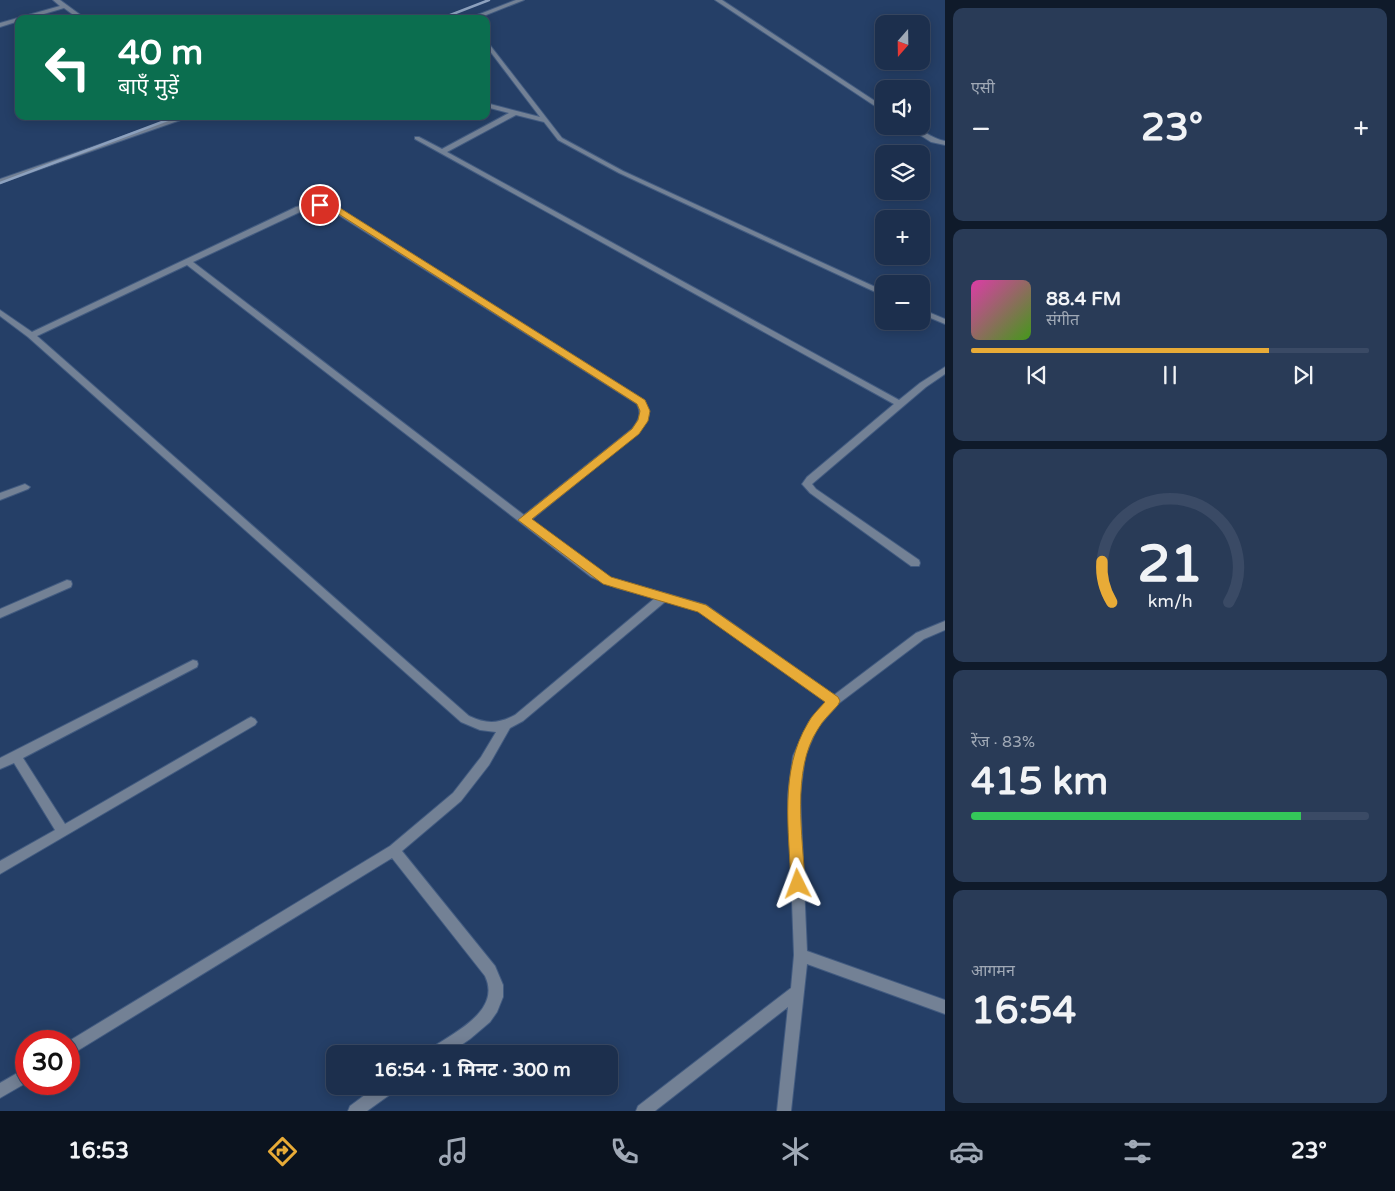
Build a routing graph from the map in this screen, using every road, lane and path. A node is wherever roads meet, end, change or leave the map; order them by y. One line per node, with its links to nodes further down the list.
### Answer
1 (56, 0): 4 (street)
2 (521, 0): 7 (street)
3 (718, 0): 11 (street)
4 (65, 6): 5 (street); 6 (street)
5 (33, 15)
6 (77, 15)
7 (481, 15)
8 (15, 20): 9 (street)
9 (0, 24)
10 (490, 47): 15 (street)
11 (875, 104)
12 (490, 106): 13 (street)
13 (514, 113): 15 (street); 19 (street)
14 (177, 120): 20 (street)
15 (544, 120): 22 (street)
16 (923, 135): 18 (street)
17 (417, 138): 19 (street)
18 (945, 143)
19 (441, 152): 28 (street)
20 (0, 181)
21 (188, 262): 26 (street); 31 (street); 31 (street)
22 (875, 290)
23 (0, 312): 26 (street)
24 (930, 315): 25 (street)
25 (945, 322)
26 (31, 335): 40 (street)
27 (945, 370): 28 (street)
28 (900, 404): 32 (street)
29 (25, 487): 30 (street)
30 (0, 497)
31 (524, 520): 34 (street)
32 (914, 564)
33 (67, 584): 35 (street)
34 (665, 596): 38 (street); 40 (street)
35 (0, 614)
36 (945, 625): 38 (street)
37 (193, 664): 41 (street)
38 (834, 701): 46 (street)
39 (251, 722): 43 (street)
40 (505, 726): 44 (street)
41 (16, 756): 42 (street); 43 (street)
42 (0, 764)
43 (63, 832): 45 (street)
44 (394, 850): 49 (street); 50 (street)
45 (0, 868)
46 (801, 955): 47 (street); 48 (street)
47 (797, 992): 55 (street); 56 (street)
48 (945, 1007)
49 (80, 1042)
50 (447, 1045)
51 (15, 1082): 52 (street)
52 (0, 1092)
53 (377, 1095): 54 (street)
54 (355, 1111)
55 (643, 1111)
56 (784, 1111)

